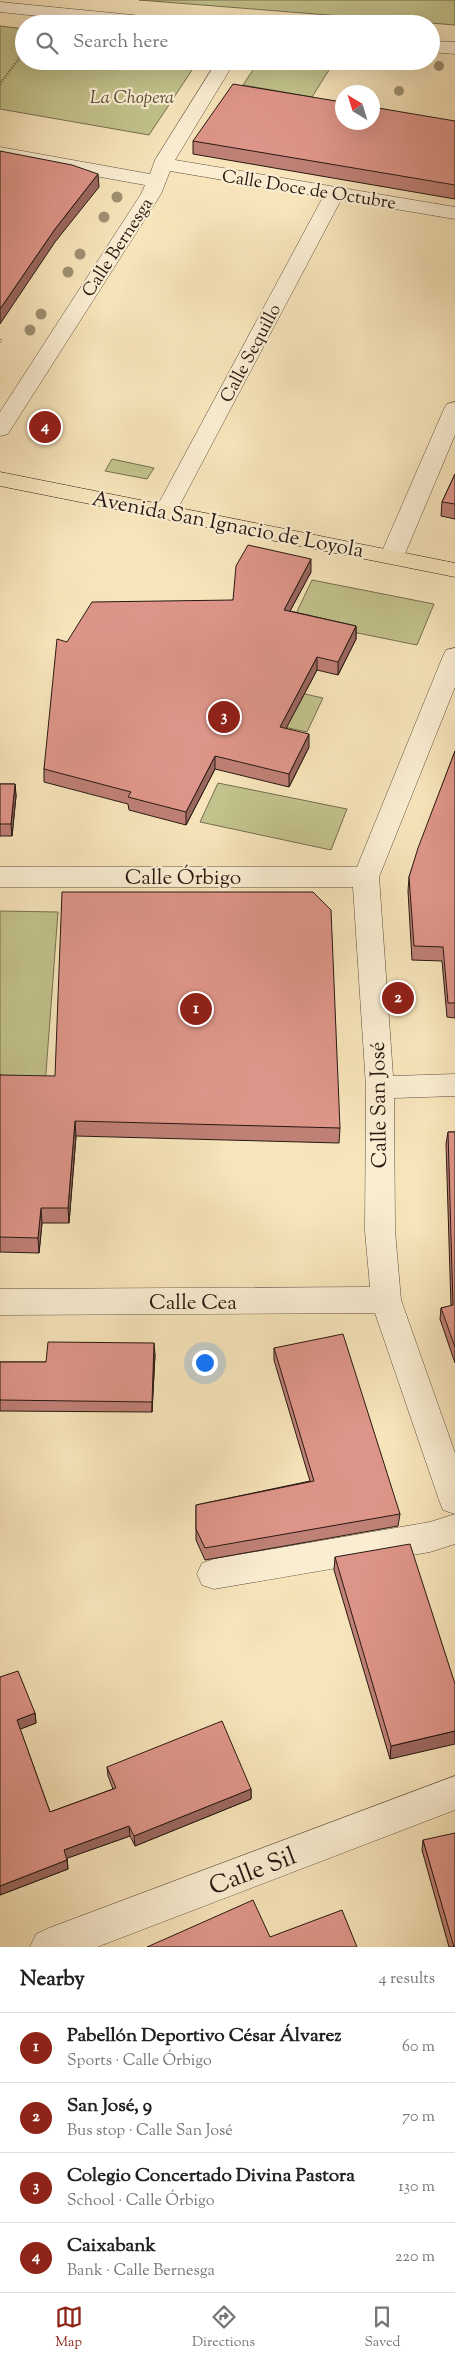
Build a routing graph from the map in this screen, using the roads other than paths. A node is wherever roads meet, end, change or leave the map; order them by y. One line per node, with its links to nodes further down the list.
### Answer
1 (0, 7): 2 (street)
2 (81, 15)
3 (440, 47): 4 (street)
4 (455, 48)
5 (221, 70): 7 (street, Calle Bernesga)
6 (0, 153): 7 (street, Calle Doce de Octubre)
7 (161, 173): 8 (street, Calle Doce de Octubre); 11 (street, Calle Bernesga)
8 (335, 193): 9 (street, Calle Doce de Octubre); 13 (street, Calle Sequillo)
9 (455, 213)
10 (455, 409): 14 (street)
11 (0, 429)
12 (0, 479): 13 (main road, Avenida San Ignacio de Loyola)
13 (165, 512): 14 (main road, Avenida San Ignacio de Loyola)
14 (392, 556): 15 (main road, Avenida San Ignacio de Loyola)
15 (455, 570)
16 (455, 656): 18 (street, Calle San José)
17 (0, 876): 18 (street, Calle Órbigo)
18 (366, 877): 20 (street, Calle San José)
19 (455, 1085): 20 (street)
20 (380, 1087): 21 (street, Calle San José)
21 (386, 1300): 22 (street, Calle Cea); 23 (street, Calle San José)
22 (0, 1302)
23 (455, 1500)
24 (455, 1529): 25 (street)
25 (214, 1574)
26 (455, 1793): 27 (street, Calle Sil)
27 (50, 1947)

